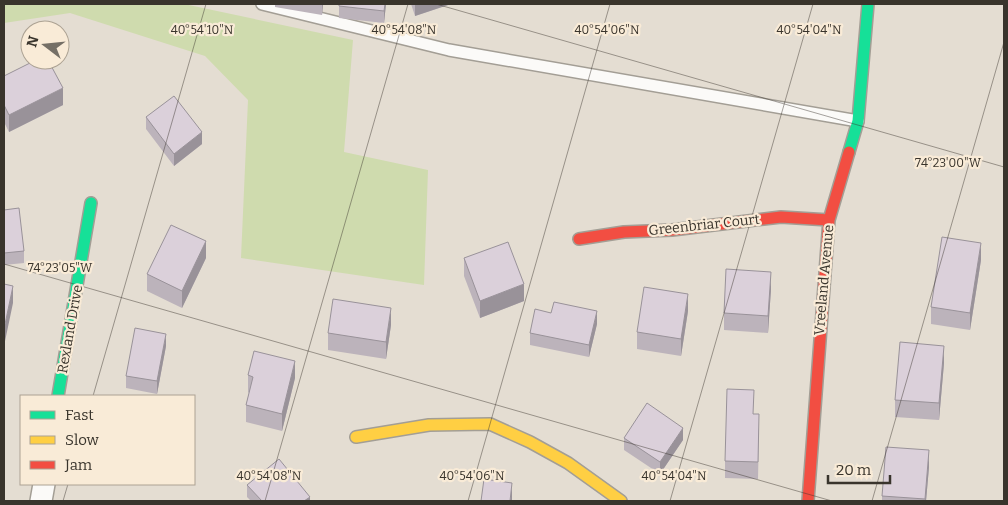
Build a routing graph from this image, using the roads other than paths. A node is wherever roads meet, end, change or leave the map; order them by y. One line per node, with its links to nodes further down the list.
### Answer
1 (262, 4): 3 (lane)
2 (868, 4): 3 (street, Vreeland Avenue)
3 (858, 121): 5 (street, Vreeland Avenue)
4 (91, 203): 7 (street, Rexland Drive)
5 (829, 220): 6 (street, Greenbriar Court); 12 (street, Vreeland Avenue)
6 (579, 239)
7 (58, 395)
8 (356, 437): 11 (street)
9 (44, 485): 10 (street)
10 (41, 501)
11 (621, 501)
12 (808, 501)

